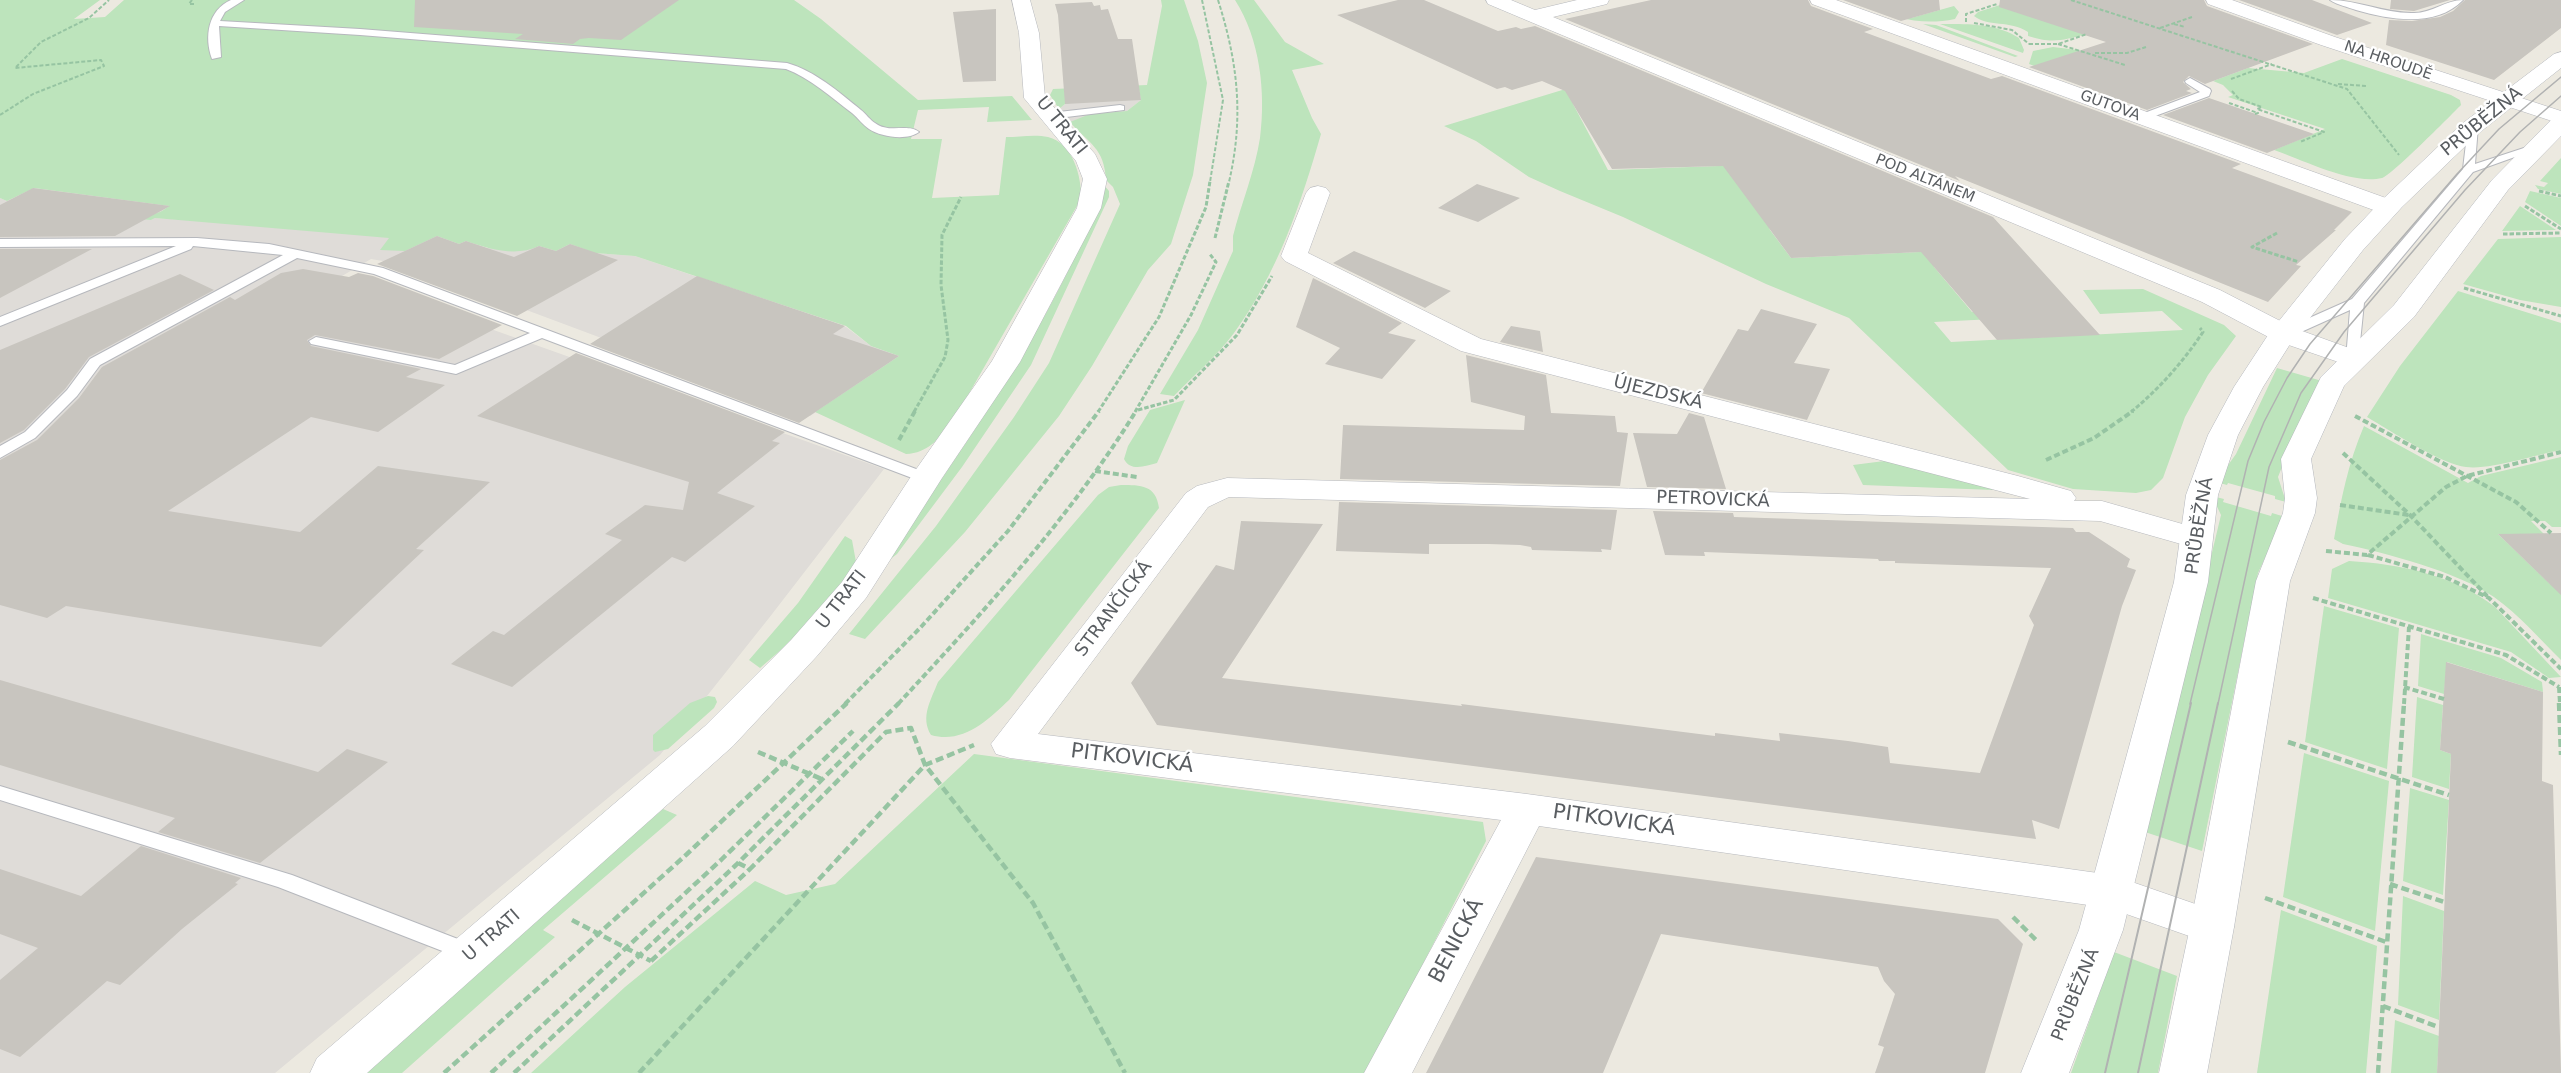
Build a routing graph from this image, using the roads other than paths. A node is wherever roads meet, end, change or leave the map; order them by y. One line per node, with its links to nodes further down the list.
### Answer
1 (239, 0): 10 (lane)
2 (1021, 0): 16 (street, U TRATI)
3 (1495, 0): 9 (street, POD ALTÁNEM)
4 (1600, 0): 9 (street)
5 (2215, 0): 14 (street, NA HROUDĚ)
6 (2335, 0): 7 (lane)
7 (2458, 0)
8 (1826, 2): 17 (street, GUTOVA)
9 (1533, 16): 31 (street, POD ALTÁNEM)
10 (214, 23): 11 (lane); 20 (lane)
11 (216, 57)
12 (2561, 58): 14 (street, PRŮBĚŽNÁ)
13 (2190, 81): 17 (lane)
14 (2508, 101): 18 (street, NA HROUDĚ); 19 (street, PRŮBĚŽNÁ)
15 (1120, 108): 16 (lane)
16 (1050, 116): 35 (street, U TRATI)
17 (2143, 117): 24 (street, GUTOVA)
18 (2561, 121): 21 (street)
19 (2473, 126): 22 (lane); 24 (street, PRŮBĚŽNÁ)
20 (913, 132)
21 (2534, 148): 22 (lane); 33 (street)
22 (2469, 170): 28 (lane)
23 (1318, 193): 37 (street, ÚJEZDSKÁ)
24 (2388, 207): 31 (street, PRŮBĚŽNÁ)
25 (196, 242): 26 (lane); 27 (lane); 29 (lane)
26 (0, 243)
27 (296, 253): 30 (lane); 34 (lane)
28 (2357, 302): 31 (lane); 33 (lane)
29 (0, 322)
30 (542, 333): 32 (lane); 35 (lane)
31 (2284, 334): 33 (street, POD ALTÁNEM); 38 (street, PRŮBĚŽNÁ)
32 (316, 341)
33 (2354, 359): 43 (street)
34 (0, 453)
35 (926, 478): 44 (street, U TRATI)
36 (1227, 487): 37 (street, PETROVICKÁ); 39 (street, STRANČICKÁ)
37 (2102, 511): 38 (street, PETROVICKÁ)
38 (2194, 538): 42 (street, PRŮBĚŽNÁ)
39 (1010, 744): 41 (street, PITKOVICKÁ)
40 (0, 793): 44 (lane)
41 (1527, 809): 42 (street, PITKOVICKÁ); 46 (street, BENICKÁ)
42 (2112, 892): 43 (street, PITKOVICKÁ); 47 (street, PRŮBĚŽNÁ)
43 (2212, 927): 48 (street)
44 (472, 954): 45 (street, U TRATI)
45 (334, 1073)
46 (1388, 1073)
47 (2045, 1073)
48 (2183, 1073)

